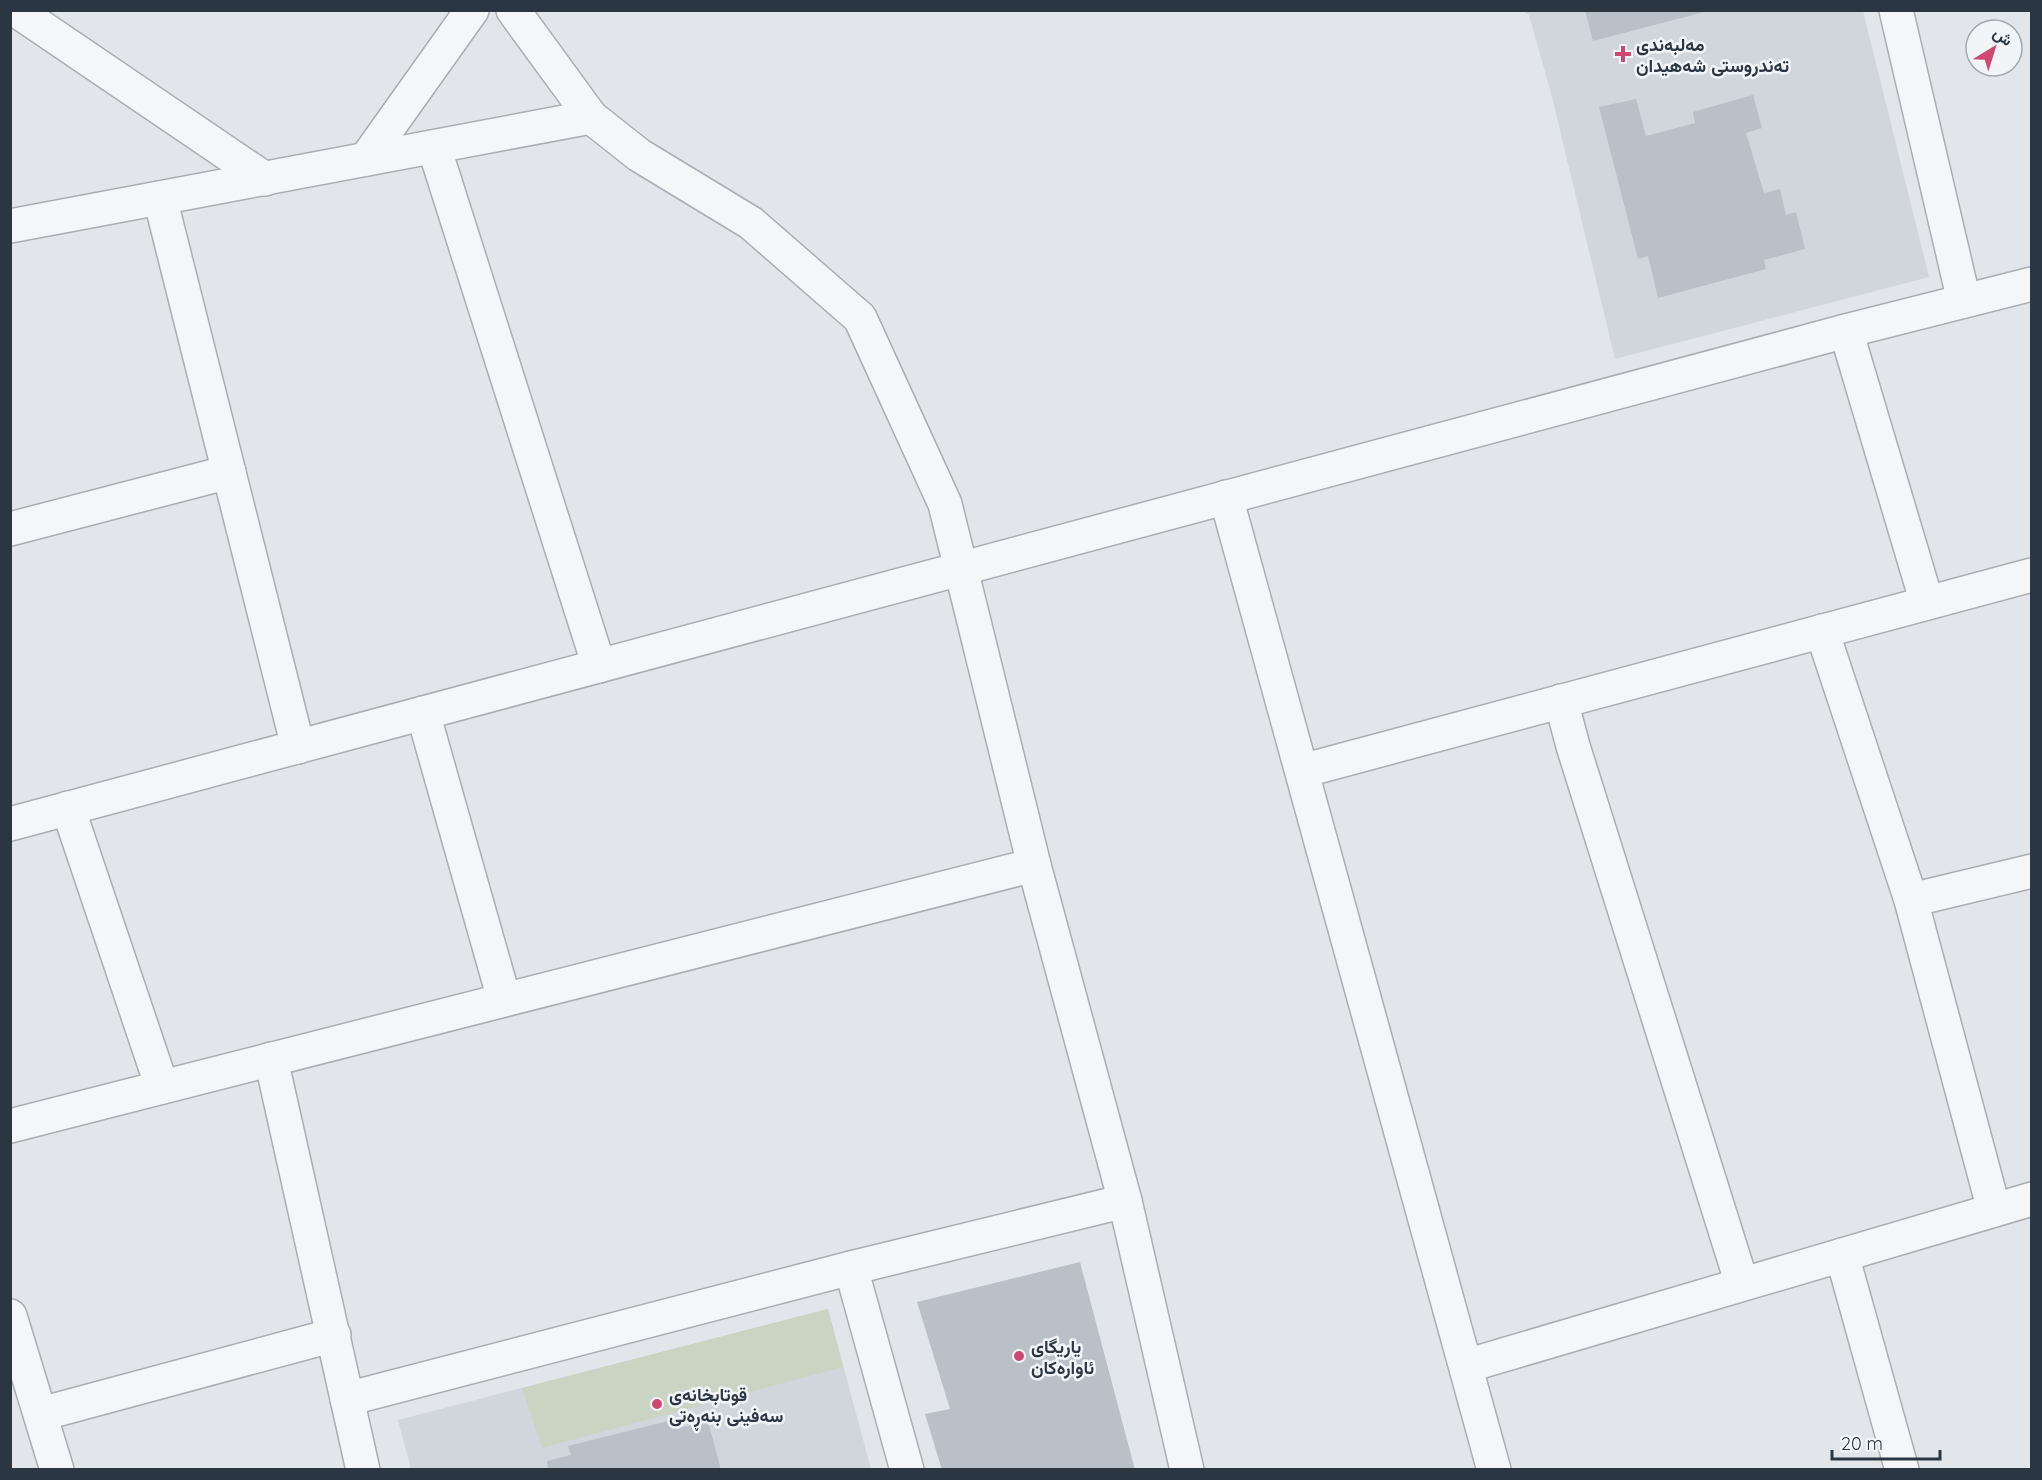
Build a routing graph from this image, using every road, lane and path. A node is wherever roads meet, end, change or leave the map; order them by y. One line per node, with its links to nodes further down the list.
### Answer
1 (16, 10): 8 (street)
2 (472, 10): 7 (street)
3 (513, 10): 5 (street)
4 (1896, 10): 12 (street)
5 (591, 117): 6 (street); 17 (street)
6 (434, 147): 7 (street); 21 (street)
7 (366, 159): 8 (street)
8 (265, 179): 9 (street)
9 (160, 198): 10 (street); 14 (street)
10 (10, 226)
11 (2031, 284): 12 (street)
12 (1964, 301): 13 (street)
13 (1846, 331): 15 (street); 19 (street)
14 (229, 472): 16 (street); 24 (street)
15 (1226, 497): 17 (street); 25 (street)
16 (10, 529)
17 (961, 569): 21 (street); 28 (street)
18 (2031, 576): 19 (street)
19 (1927, 603): 20 (street)
20 (1822, 631): 22 (street); 30 (street)
21 (599, 666): 23 (street)
22 (1561, 701): 25 (street); 40 (street)
23 (423, 713): 24 (street); 31 (street)
24 (298, 747): 26 (street)
25 (1302, 771): 43 (street)
26 (68, 808): 27 (street); 33 (street)
27 (10, 824)
28 (1034, 865): 31 (street); 36 (street)
29 (2031, 871): 30 (street)
30 (1911, 900): 37 (street)
31 (504, 999): 32 (street)
32 (272, 1059): 33 (street); 42 (street)
33 (162, 1087): 34 (street)
34 (10, 1126)
35 (2031, 1199): 37 (street)
36 (1125, 1201): 39 (street); 49 (street)
37 (1994, 1210): 38 (street)
38 (1842, 1255): 40 (street); 51 (street)
39 (850, 1268): 44 (street); 48 (street)
40 (1742, 1284): 43 (street)
41 (10, 1316): 45 (street)
42 (334, 1335): 44 (street); 45 (street)
43 (1466, 1366): 50 (street)
44 (347, 1399): 47 (street)
45 (41, 1414): 46 (street)
46 (57, 1470)
47 (363, 1470)
48 (907, 1470)
49 (1187, 1470)
50 (1494, 1470)
51 (1902, 1470)

